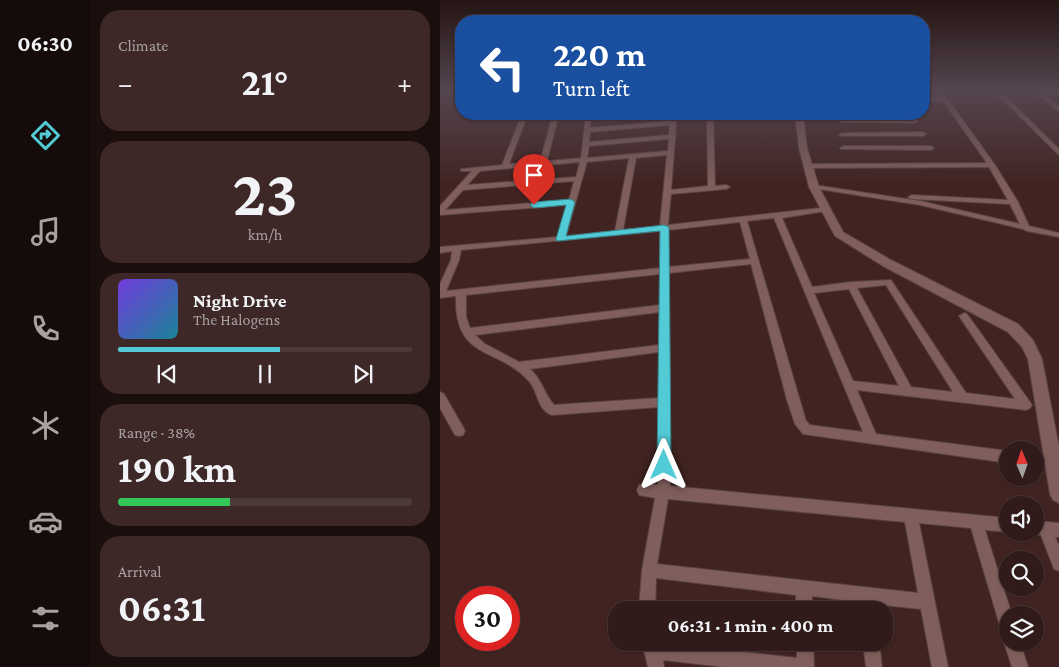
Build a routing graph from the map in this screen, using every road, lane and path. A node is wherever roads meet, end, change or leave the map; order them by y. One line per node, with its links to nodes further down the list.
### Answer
1 (522, 121): 25 (street)
2 (554, 121): 22 (street)
3 (588, 121): 11 (street)
4 (710, 121): 34 (street)
5 (801, 121): 26 (main road)
6 (843, 121): 13 (street)
7 (915, 121): 12 (street)
8 (960, 121): 24 (street)
9 (1027, 121): 19 (street)
10 (673, 123): 11 (street); 14 (street)
11 (586, 130): 15 (street)
12 (922, 134): 13 (street); 17 (street)
13 (842, 135): 16 (street)
14 (672, 137): 15 (street); 18 (street)
15 (586, 144): 21 (street)
16 (844, 148): 17 (street); 27 (street)
17 (931, 148): 23 (street)
18 (671, 153): 20 (street); 35 (street)
19 (1059, 153)
20 (633, 156): 21 (street); 45 (street)
21 (584, 160): 22 (street); 30 (street)
22 (543, 163): 25 (street)
23 (941, 165): 24 (street); 27 (street)
24 (992, 165): 38 (street)
25 (505, 166): 28 (street)
26 (808, 166): 27 (street); 32 (main road)
27 (845, 166)
28 (478, 169): 29 (street); 33 (street)
29 (463, 170)
30 (578, 179): 33 (street); 37 (street)
31 (726, 187): 34 (street)
32 (814, 187): 36 (street); 39 (main road)
33 (461, 188): 40 (street)
34 (712, 188): 35 (street)
35 (667, 192): 43 (street)
36 (886, 197): 38 (street); 44 (street)
37 (571, 202): 40 (street); 47 (street)
38 (1014, 202): 44 (street)
39 (826, 208): 41 (street); 71 (main road)
40 (440, 212)
41 (777, 216): 42 (street); 53 (street)
42 (742, 220): 43 (street); 50 (street)
43 (664, 227): 45 (street); 51 (street)
44 (1027, 229): 46 (street)
45 (619, 232): 47 (street)
46 (1059, 235)
47 (561, 239): 48 (street)
48 (457, 248): 49 (street); 55 (street)
49 (440, 250)
50 (754, 261): 51 (street); 67 (street)
51 (664, 270): 54 (street); 56 (street)
52 (851, 285): 53 (street); 62 (street); 64 (street)
53 (809, 290): 61 (street)
54 (461, 292): 55 (street); 58 (street)
55 (440, 294)
56 (664, 308): 58 (street); 59 (street)
57 (964, 316): 64 (street)
58 (468, 332): 60 (street)
59 (663, 348): 60 (street); 65 (street)
60 (519, 366): 65 (street)
61 (849, 385): 62 (street); 67 (street)
62 (907, 391): 64 (street)
63 (440, 397): 66 (street)
64 (963, 398)
65 (664, 402): 70 (street)
66 (459, 431)
67 (872, 439): 68 (street)
68 (999, 456)
69 (644, 490): 70 (street)
70 (662, 491): 72 (street); 77 (street)
71 (1059, 494)
72 (911, 517): 73 (street); 82 (street)
73 (976, 523): 74 (street); 84 (street)
74 (999, 525)
75 (1046, 529): 76 (street)
76 (1059, 564)
77 (649, 570): 78 (street); 79 (street)
78 (804, 589): 80 (street); 81 (street)
79 (647, 601)
80 (804, 601)
81 (857, 601)
82 (926, 602): 83 (street); 95 (street)
83 (893, 603)
84 (1002, 606)
85 (652, 651): 91 (street)
86 (672, 651): 90 (street)
87 (805, 651): 93 (street)
88 (872, 651): 94 (street)
89 (1015, 651): 96 (street)
90 (741, 664): 92 (street)
91 (656, 667)
92 (802, 667)
93 (806, 667)
94 (874, 667)
95 (940, 667)
96 (1020, 667)

